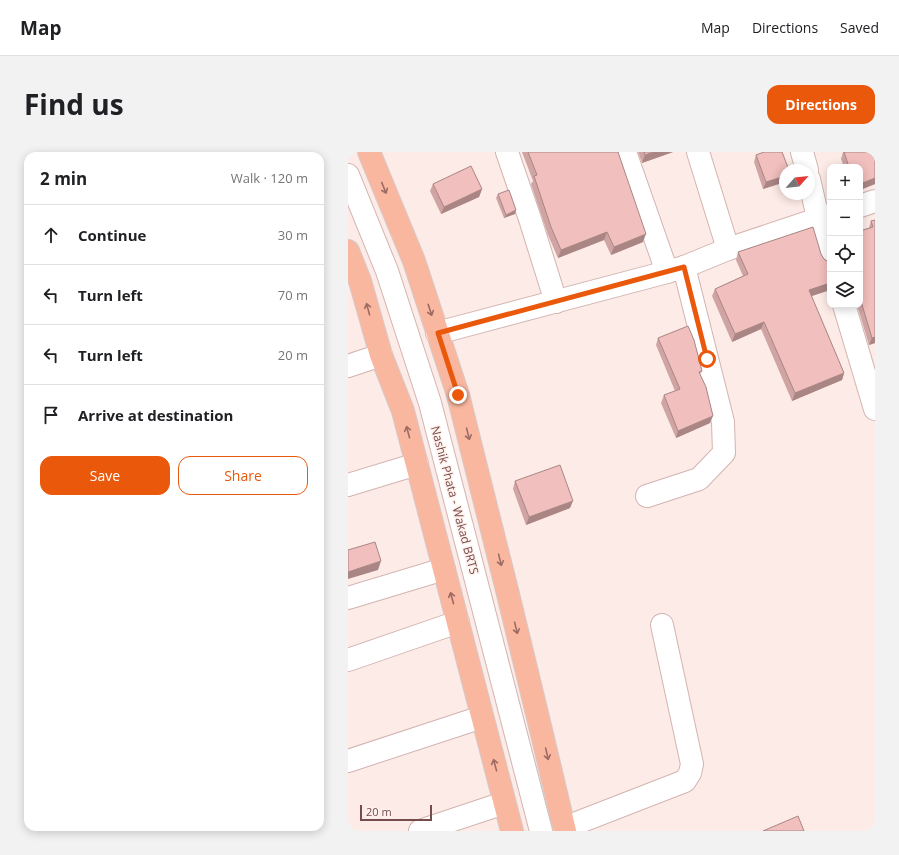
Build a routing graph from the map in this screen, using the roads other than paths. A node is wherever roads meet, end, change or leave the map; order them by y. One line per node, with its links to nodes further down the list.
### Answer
1 (369, 152): 18 (main road, one-way to 18)
2 (507, 152): 16 (street)
3 (625, 152): 15 (street)
4 (698, 152): 13 (street)
5 (802, 152): 6 (street)
6 (805, 164)
7 (348, 175): 36 (street, Nashik Phata - Wakad BRTS)
8 (815, 194): 11 (street)
9 (875, 201): 10 (street)
10 (863, 205)
11 (824, 216): 12 (street); 13 (street)
12 (827, 237)
13 (728, 249): 15 (street)
14 (348, 251): 19 (main road, one-way to 14)
15 (675, 270): 16 (street); 24 (street)
16 (556, 302): 18 (street)
17 (845, 308): 21 (street)
18 (438, 333): 33 (main road, one-way to 33)
19 (380, 355): 20 (street); 22 (main road, one-way to 19)
20 (348, 366)
21 (875, 409)
22 (417, 464): 23 (street); 25 (main road)
23 (348, 485)
24 (647, 496)
25 (444, 569): 26 (street); 27 (main road, one-way to 25)
26 (348, 598)
27 (458, 622): 29 (street); 30 (main road)
28 (662, 625): 33 (street)
29 (348, 660)
30 (482, 717): 31 (street); 32 (main road, one-way to 30)
31 (348, 761)
32 (504, 803): 34 (street); 35 (main road)
33 (564, 830)
34 (420, 831)
35 (512, 831)
36 (541, 831)

